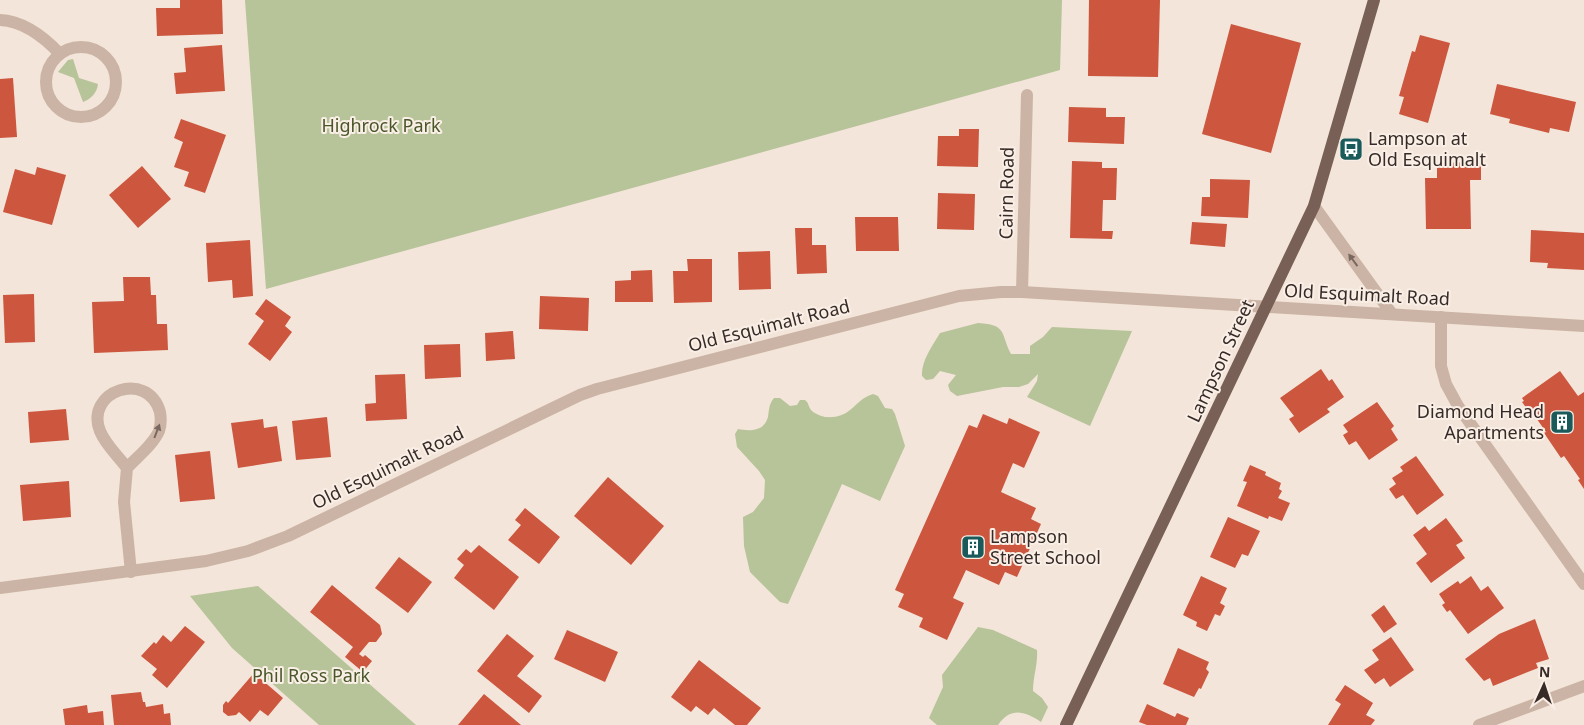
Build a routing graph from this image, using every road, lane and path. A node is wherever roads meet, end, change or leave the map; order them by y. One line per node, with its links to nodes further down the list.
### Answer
1 (1374, 0): 5 (main road, Lampson Street)
2 (0, 20): 3 (street)
3 (60, 54): 3 (street)
4 (1027, 95): 6 (street, Cairn Road)
5 (1314, 206): 7 (main road, Lampson Street); 8 (street, one-way to 5)
6 (1022, 292): 7 (street, Old Esquimalt Road); 12 (street, Old Esquimalt Road)
7 (1266, 307): 8 (street, Old Esquimalt Road); 16 (main road, Lampson Street)
8 (1392, 314): 9 (street, Old Esquimalt Road)
9 (1441, 317): 10 (street, Old Esquimalt Road); 13 (street)
10 (1584, 326)
11 (127, 468): 11 (street, one-way to 11); 12 (street)
12 (131, 572): 14 (street, Old Esquimalt Road)
13 (1584, 584)
14 (0, 588)
15 (1584, 686): 17 (street)
16 (1066, 725)
17 (1479, 725)

